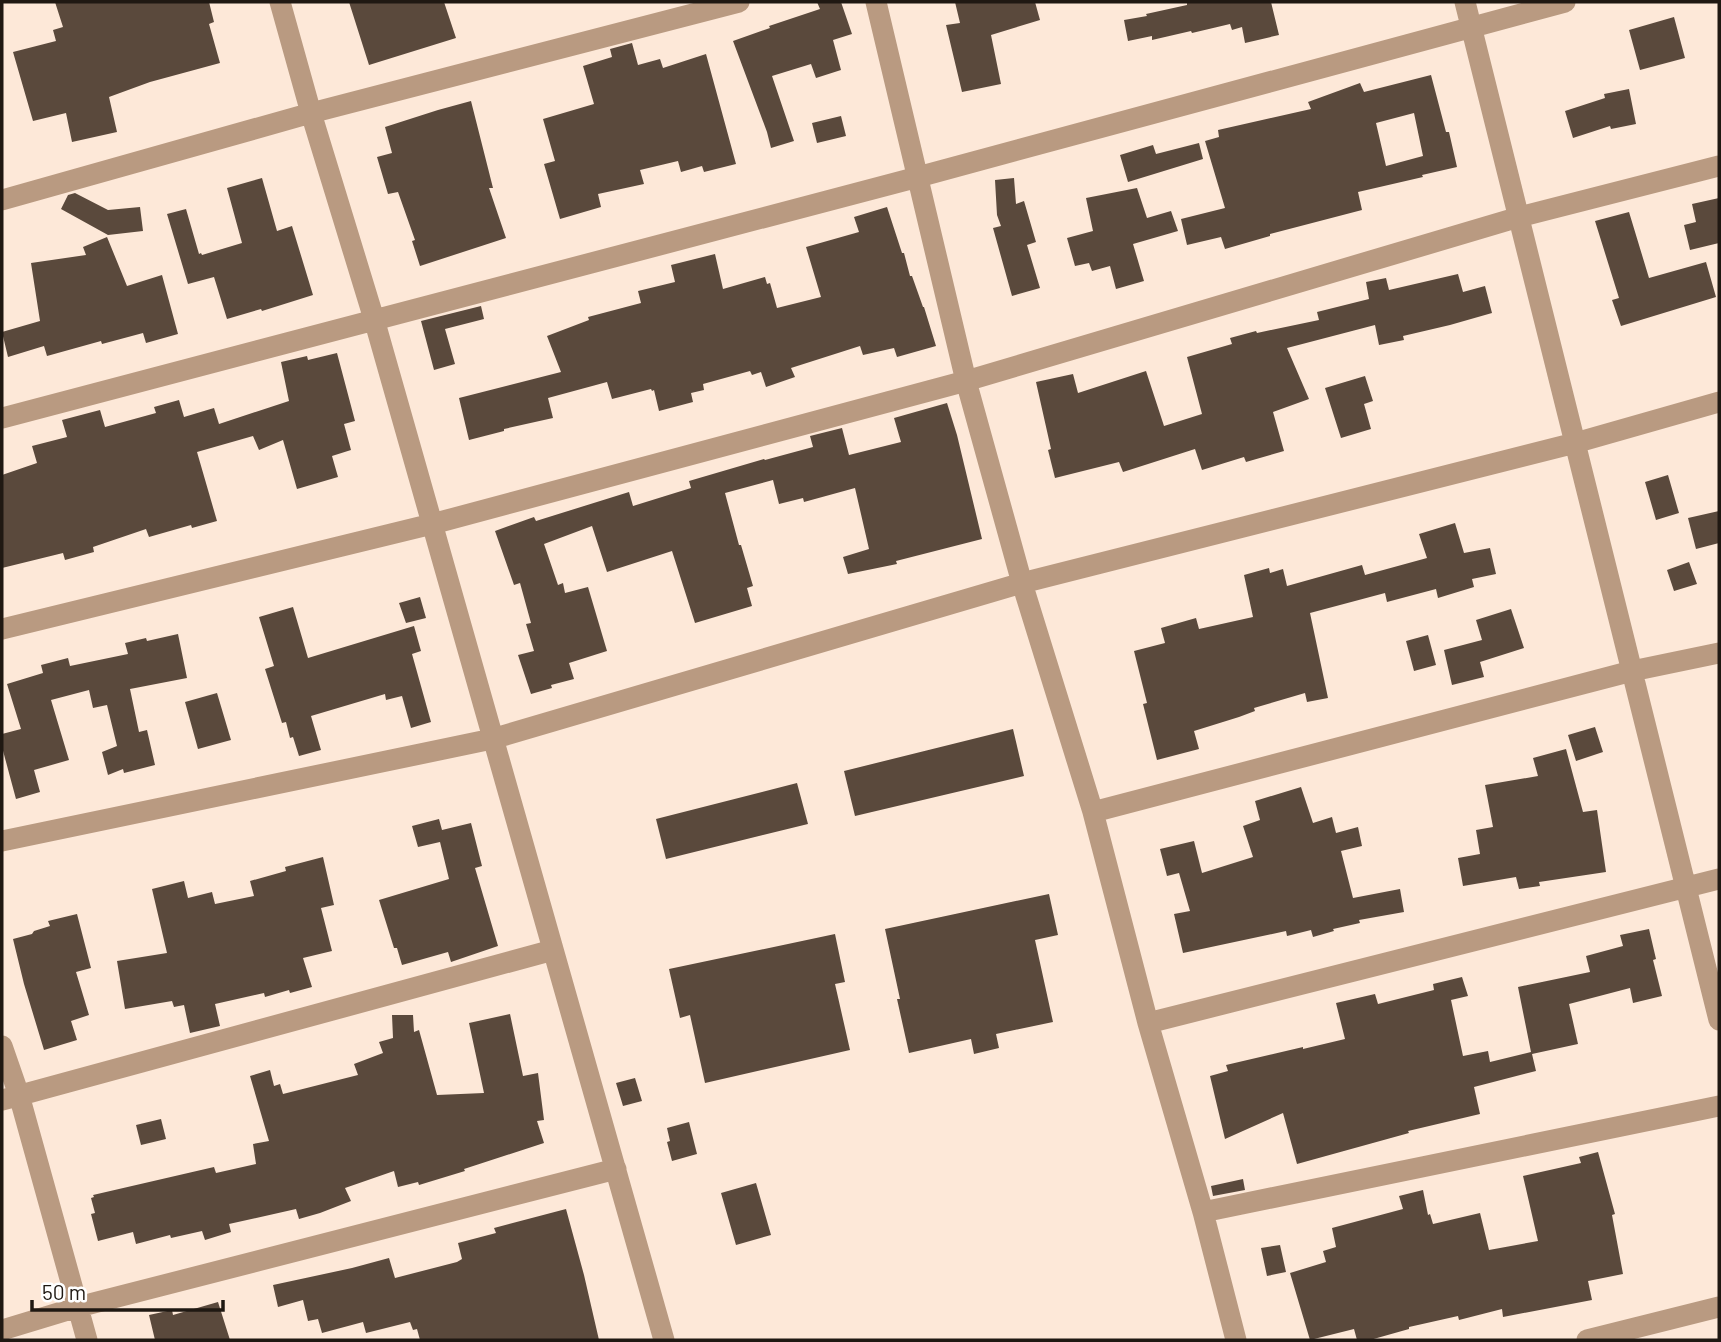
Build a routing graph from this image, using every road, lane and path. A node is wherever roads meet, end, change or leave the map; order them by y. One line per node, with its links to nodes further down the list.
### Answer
1 (280, 2): 7 (street)
2 (739, 2): 7 (street)
3 (876, 2): 9 (street)
4 (1465, 2): 6 (street)
5 (1565, 2): 6 (street)
6 (1471, 28): 9 (street); 11 (street)
7 (311, 113): 10 (street); 12 (street)
8 (1719, 166): 11 (street)
9 (918, 177): 12 (street); 13 (street)
10 (2, 200)
11 (1518, 217): 13 (street); 16 (street)
12 (374, 319): 15 (street); 17 (street)
13 (966, 381): 17 (street); 18 (street)
14 (1719, 402): 16 (street)
15 (2, 418)
16 (1575, 443): 18 (street); 21 (street)
17 (432, 524): 19 (street); 22 (street)
18 (1022, 583): 22 (street); 23 (street)
19 (2, 629)
20 (1719, 653): 21 (street)
21 (1632, 671): 23 (street); 26 (street)
22 (492, 739): 24 (street); 27 (street)
23 (1093, 812): 29 (street)
24 (2, 841)
25 (1719, 879): 26 (street)
26 (1686, 888): 28 (street); 29 (street)
27 (554, 950): 31 (street); 33 (street)
28 (1719, 1020)
29 (1148, 1023): 34 (street)
30 (2, 1046): 31 (street)
31 (11, 1098): 35 (street)
32 (1719, 1107): 34 (street)
33 (616, 1169): 35 (street); 39 (street)
34 (1203, 1212): 40 (street)
35 (78, 1307): 37 (street); 38 (street)
36 (1719, 1307): 41 (street)
37 (2, 1331)
38 (87, 1340)
39 (664, 1340)
40 (1237, 1340)
41 (1587, 1340)

